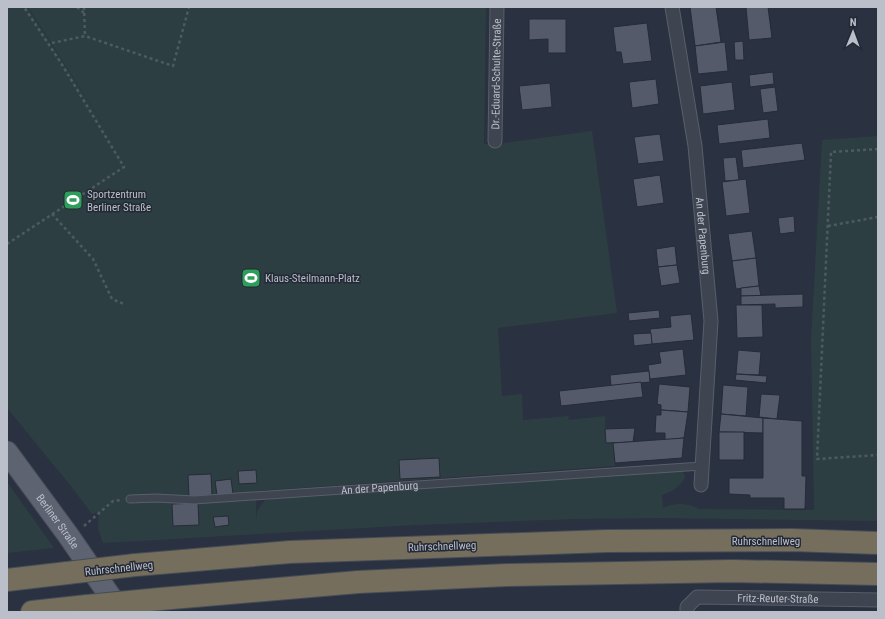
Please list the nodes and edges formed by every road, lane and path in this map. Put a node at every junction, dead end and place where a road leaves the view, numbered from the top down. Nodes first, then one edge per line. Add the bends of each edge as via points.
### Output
1 (24, 7) edge
2 (77, 7) edge
3 (84, 7) edge
4 (189, 7) edge
5 (497, 7) edge
6 (672, 7) edge
7 (84, 13) junction
8 (85, 36) junction
9 (52, 43) dead end
10 (495, 141) dead end
11 (878, 149) edge
12 (52, 214) junction
13 (878, 217) edge
14 (828, 226) junction
15 (7, 244) edge
16 (124, 304) dead end
17 (7, 452) edge
18 (878, 455) edge
19 (702, 466) junction
20 (701, 485) dead end
21 (130, 499) joint
22 (68, 535) junction
23 (878, 543) edge
24 (878, 574) edge
25 (7, 580) edge
26 (878, 600) edge
27 (32, 612) edge
28 (121, 612) edge
29 (687, 612) edge

1 - 12 path via 124,167
2 - 7 path
3 - 7 path
4 - 8 path via 173,66
5 - 10 street, Dr.-Eduard-Schulte-Straße
6 - 19 street, An der Papenburg via 696,146 712,321
7 - 8 path
8 - 9 path
11 - 14 path via 831,152
12 - 15 path
12 - 16 path via 93,259 112,299
13 - 14 path
14 - 18 path via 817,459
17 - 22 main road, Berliner Straße
19 - 20 street, An der Papenburg
19 - 21 lane, An der Papenburg via 194,500
21 - 22 path via 113,501 87,525
22 - 28 main road, Berliner Straße
23 - 25 highway, Ruhrschnellweg, bridge via 792,540 599,541 290,552 136,565
24 - 27 highway, bridge via 732,571 507,575 358,582
26 - 29 street, Fritz-Reuter-Straße via 697,597 687,607

